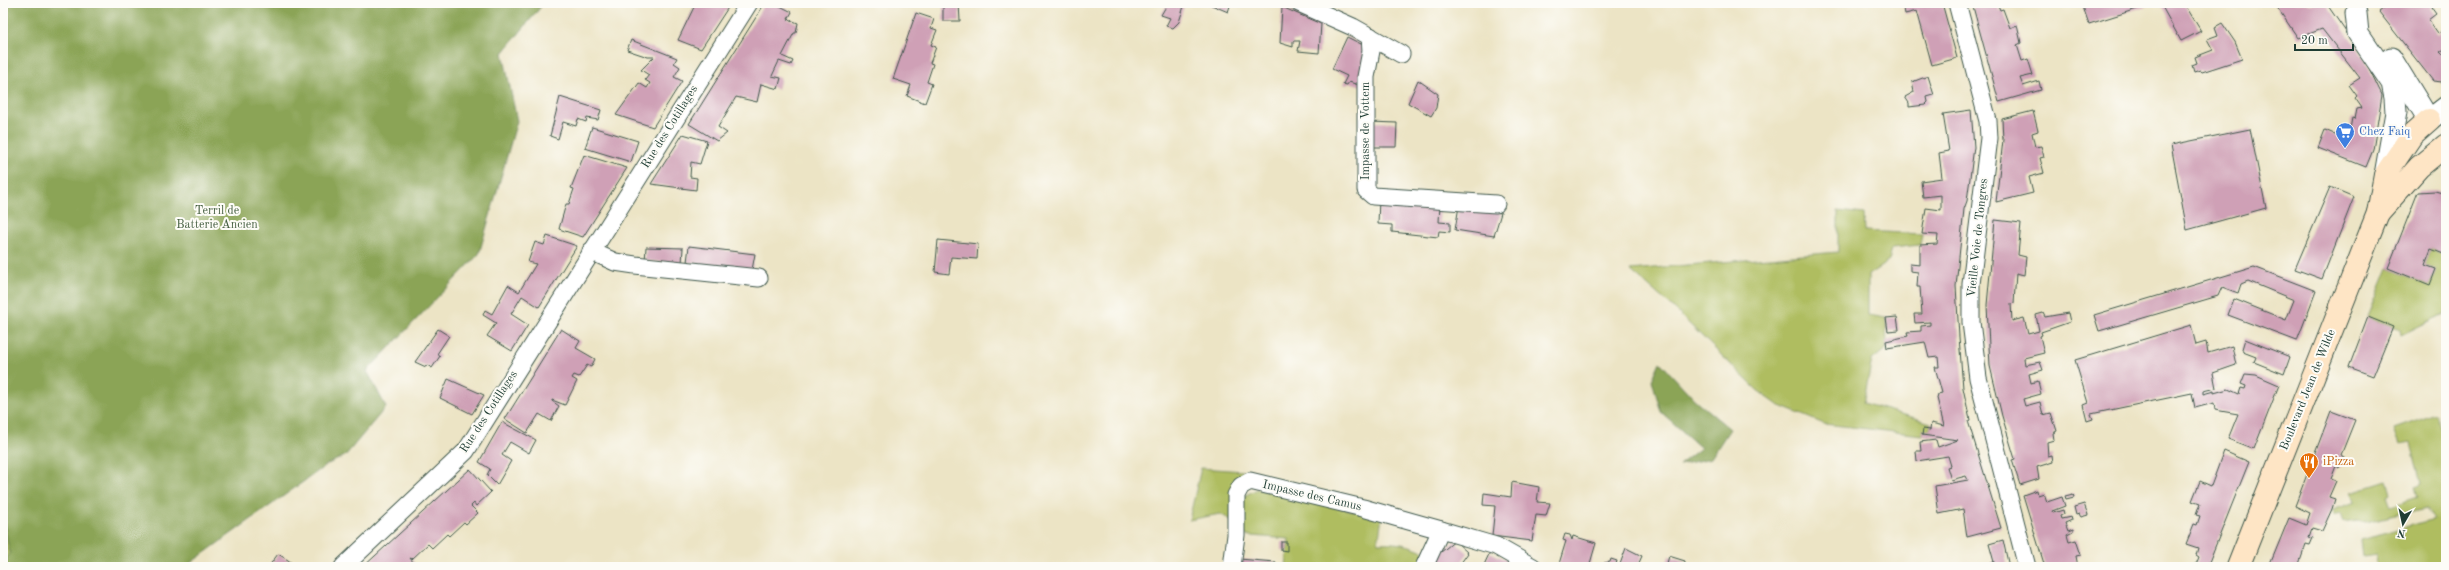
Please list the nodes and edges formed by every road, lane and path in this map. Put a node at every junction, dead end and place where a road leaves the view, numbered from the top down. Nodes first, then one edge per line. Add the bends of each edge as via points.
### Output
1 (749, 3) edge
2 (1299, 3) edge
3 (1957, 3) edge
4 (2353, 8) edge
5 (1370, 36) junction
6 (1401, 54) dead end
7 (2440, 118) edge
8 (2444, 151) edge
9 (2385, 175) junction
10 (1496, 204) dead end
11 (2378, 213) junction
12 (591, 252) junction
13 (759, 278) dead end
14 (1441, 530) junction
15 (342, 567) edge
16 (1232, 567) edge
17 (1424, 567) edge
18 (1533, 567) edge
19 (2027, 567) edge
20 (2238, 567) edge

1 - 12 street, Rue des Cotillages
2 - 5 street
3 - 19 street, Vieille Voie de Tongres via 1988,121 1989,138 1971,284 1971,322 1978,378
4 - 7 street
4 - 9 street via 2358,33 2392,83 2396,98
5 - 6 street
5 - 10 street, Impasse de Vottem via 1371,52 1366,77 1366,190 1373,196
7 - 8 main road
7 - 9 main road, Boulevard Jean de Wilde via 2412,135
8 - 11 main road, Boulevard Jean de Wilde via 2419,167
9 - 11 main road, Boulevard Jean de Wilde
11 - 20 main road, Boulevard Jean de Wilde
12 - 13 street via 615,262
12 - 15 street, Rue des Cotillages via 466,451
14 - 16 street, Impasse des Camus via 1250,481 1241,486 1236,495 1236,534
14 - 17 street
14 - 18 street, Impasse des Camus via 1496,546

